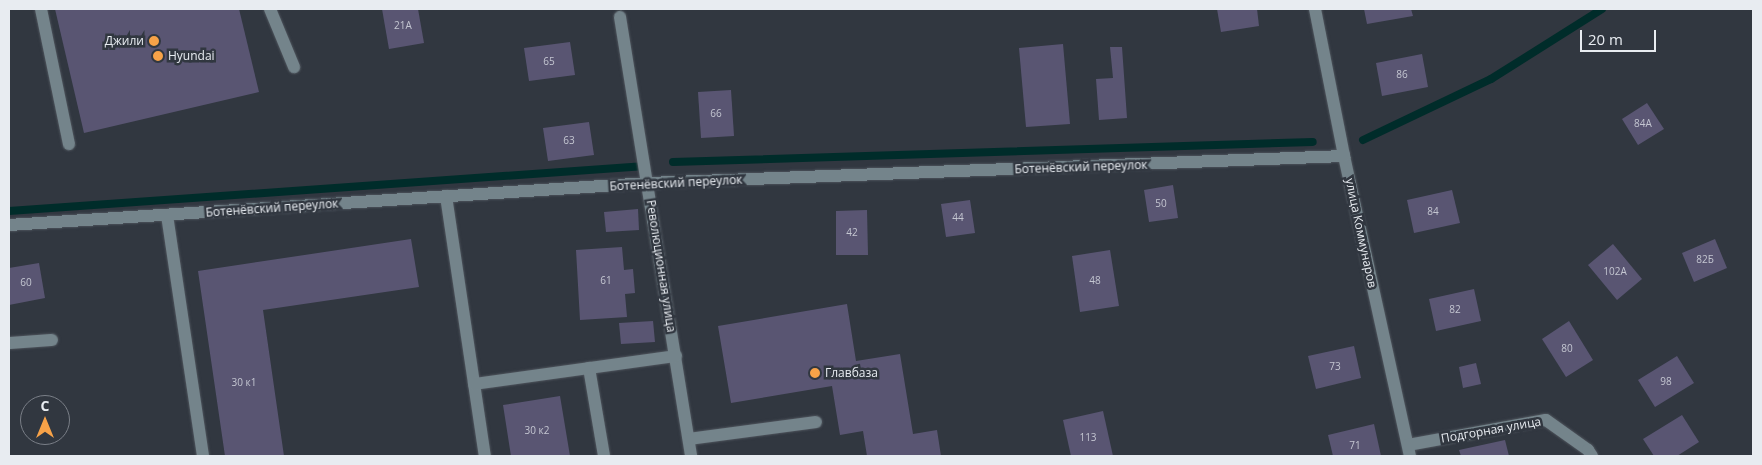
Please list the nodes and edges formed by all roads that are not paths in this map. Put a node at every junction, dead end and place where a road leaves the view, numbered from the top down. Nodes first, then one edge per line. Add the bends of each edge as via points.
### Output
1 (41, 9) edge
2 (270, 9) edge
3 (1315, 9) edge
4 (620, 17) dead end
5 (294, 68) dead end
6 (69, 144) dead end
7 (1344, 156) junction
8 (648, 183) junction
9 (446, 196) junction
10 (167, 215) junction
11 (9, 225) edge
12 (52, 340) dead end
13 (9, 343) edge
14 (676, 356) junction
15 (589, 368) junction
16 (474, 384) junction
17 (816, 422) dead end
18 (689, 440) junction
19 (1409, 450) edge
20 (203, 456) edge
21 (485, 456) edge
22 (604, 456) edge
23 (691, 456) edge
24 (1592, 456) edge

1 - 6 street
2 - 5 street
3 - 7 street, улица Коммунаров
4 - 8 street, Революционная улица
7 - 8 street, Ботенёвский переулок
7 - 19 street, улица Коммунаров
8 - 9 street, Ботенёвский переулок
8 - 14 street, Революционная улица
9 - 10 street, Ботенёвский переулок
9 - 16 street
10 - 11 street, Ботенёвский переулок
10 - 20 street
12 - 13 street
14 - 15 street
14 - 18 street, Революционная улица
15 - 16 street
15 - 22 street
16 - 21 street
17 - 18 street
18 - 23 street, Революционная улица
19 - 24 street, Подгорная улица via 1546,420

